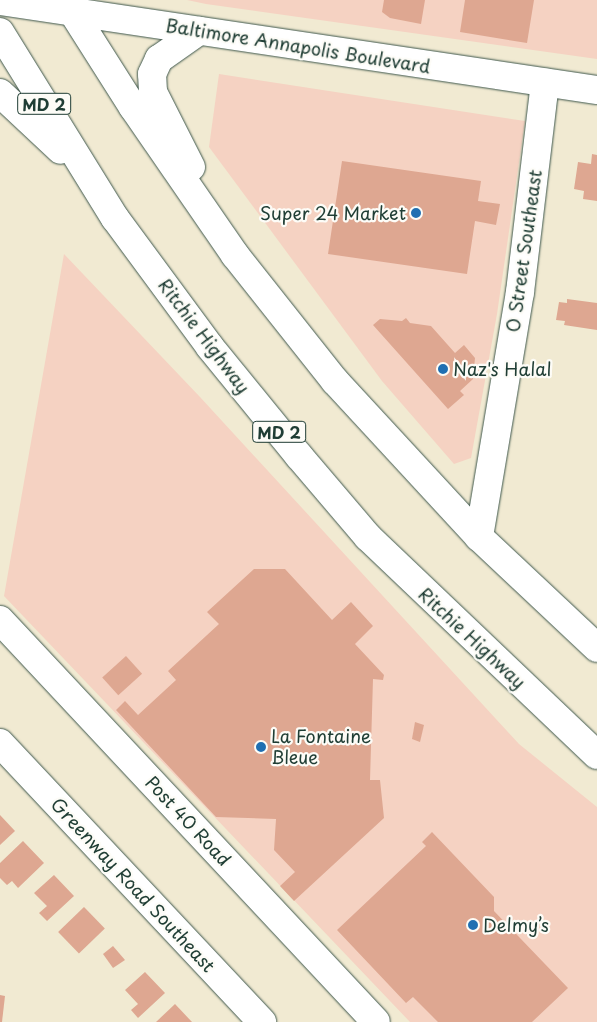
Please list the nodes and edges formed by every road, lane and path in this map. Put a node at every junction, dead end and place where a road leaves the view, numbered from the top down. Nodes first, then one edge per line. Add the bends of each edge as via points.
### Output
1 (0, 1) edge
2 (69, 6) edge
3 (199, 30) junction
4 (0, 32) edge
5 (545, 82) junction
6 (597, 90) edge
7 (0, 94) edge
8 (88, 176) junction
9 (235, 255) junction
10 (479, 537) junction
11 (0, 620) edge
12 (597, 648) edge
13 (2, 745) edge
14 (597, 756) edge
15 (262, 1022) edge
16 (376, 1022) edge

1 - 2 main road, Baltimore Annapolis Boulevard
2 - 3 main road, Baltimore Annapolis Boulevard
2 - 9 main road via 133,107
3 - 5 main road, Baltimore Annapolis Boulevard
3 - 9 main road via 159,59 152,74 153,92
4 - 8 main road, Ritchie Highway / MD 2
5 - 6 main road, Baltimore Annapolis Boulevard
5 - 10 main road, O Street Southeast via 520,292
7 - 8 main road
8 - 14 main road, Ritchie Highway / MD 2 via 210,347 368,537
9 - 10 main road via 348,396
10 - 12 main road
11 - 16 main road, Post 40 Road
13 - 15 main road, Greenway Road Southeast

